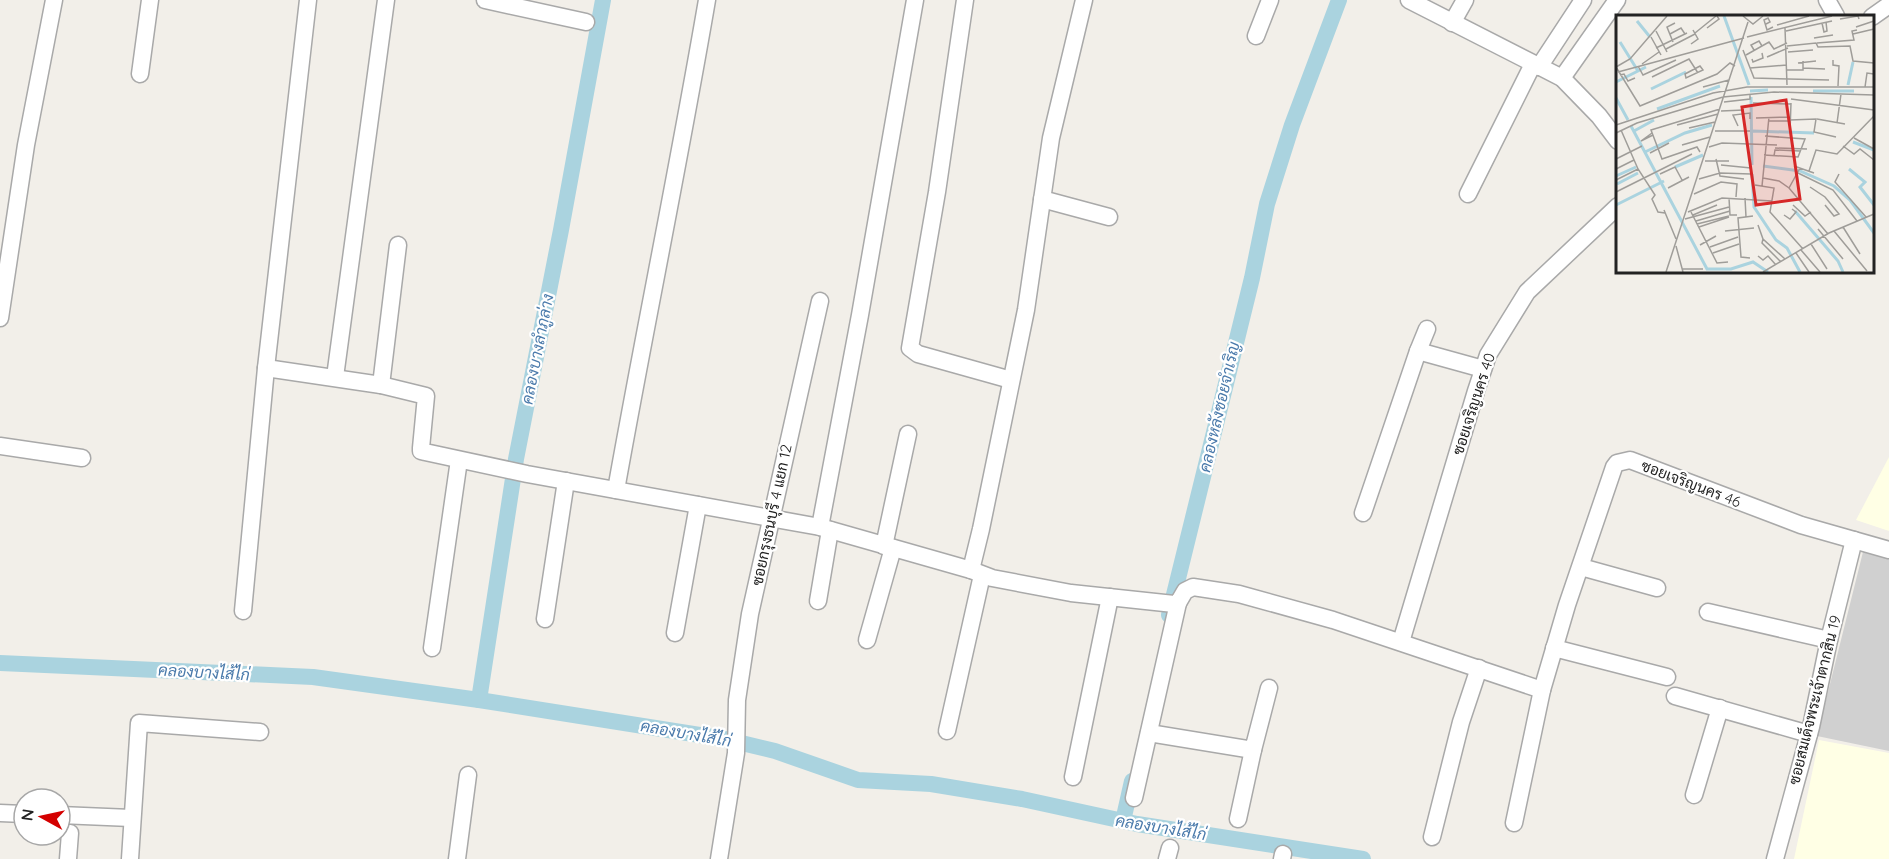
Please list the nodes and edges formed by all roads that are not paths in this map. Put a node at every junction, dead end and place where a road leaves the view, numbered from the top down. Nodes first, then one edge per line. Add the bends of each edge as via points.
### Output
1 (54, 0) edge
2 (150, 0) edge
3 (308, 0) edge
4 (386, 0) edge
5 (485, 0) edge
6 (707, 0) edge
7 (915, 0) edge
8 (965, 0) edge
9 (1084, 0) edge
10 (1270, 0) edge
11 (1409, 0) edge
12 (1465, 0) edge
13 (1584, 0) edge
14 (1617, 0) edge
15 (1827, 0) edge
16 (1889, 5) edge
17 (1835, 15) edge
18 (1874, 15) edge
19 (586, 22) dead end
20 (1452, 23) junction
21 (1256, 36) dead end
22 (1536, 65) junction
23 (140, 74) dead end
24 (1562, 78) junction
25 (1616, 140) edge
26 (1468, 194) dead end
27 (1042, 199) junction
28 (1616, 208) edge
29 (1109, 217) dead end
30 (398, 245) dead end
31 (820, 301) dead end
32 (0, 318) edge
33 (1427, 329) dead end
34 (1418, 351) junction
35 (266, 368) junction
36 (1482, 369) junction
37 (335, 377) junction
38 (1011, 380) junction
39 (381, 385) junction
40 (908, 434) dead end
41 (0, 446) edge
42 (82, 458) dead end
43 (459, 460) junction
44 (567, 481) junction
45 (616, 490) junction
46 (698, 505) junction
47 (1363, 513) dead end
48 (771, 519) junction
49 (825, 529) junction
50 (1854, 540) junction
51 (888, 547) junction
52 (1889, 550) edge
53 (1581, 567) junction
54 (976, 572) junction
55 (1657, 588) dead end
56 (1110, 597) junction
57 (818, 601) dead end
58 (1170, 603) junction
59 (243, 611) dead end
60 (1708, 612) dead end
61 (544, 620) dead end
62 (675, 633) dead end
63 (867, 640) dead end
64 (1829, 640) junction
65 (1401, 642) junction
66 (432, 648) dead end
67 (1554, 648) junction
68 (1479, 668) junction
69 (1667, 676) dead end
70 (1269, 688) dead end
71 (1542, 690) junction
72 (1675, 696) dead end
73 (1720, 708) junction
74 (947, 731) dead end
75 (260, 732) dead end
76 (1149, 732) junction
77 (1809, 734) junction
78 (1253, 750) junction
79 (468, 775) dead end
80 (1073, 777) dead end
81 (1694, 795) dead end
82 (1134, 798) dead end
83 (72, 816) edge
84 (131, 818) junction
85 (1238, 819) dead end
86 (1514, 823) dead end
87 (1432, 837) dead end
88 (130, 859) edge
89 (457, 859) edge
90 (719, 859) edge
91 (1774, 859) edge

1 - 32 street via 26,145
2 - 23 street
3 - 35 street
4 - 37 street
5 - 19 street
6 - 45 street
7 - 49 street
8 - 38 street via 910,348 918,354
9 - 27 street via 1051,138
10 - 21 street
11 - 20 street
12 - 20 street
13 - 22 street
14 - 24 street
15 - 17 street
16 - 18 street
20 - 22 street
22 - 24 street
22 - 26 street
24 - 25 street
27 - 29 street
27 - 38 street
28 - 36 street, ซอยเจริญนคร 40 via 1527,292
30 - 39 street
31 - 48 street, ซอยกรุงธนบุรี 4 แยก 12
33 - 34 street
34 - 36 street
34 - 47 street
35 - 37 street
35 - 59 street
36 - 65 street, ซอยเจริญนคร 40
37 - 39 street
38 - 54 street
39 - 43 street via 426,396 420,448
40 - 51 street
41 - 42 street
43 - 44 street
43 - 66 street
44 - 45 street
44 - 61 street
45 - 46 street
46 - 48 street
46 - 62 street
48 - 49 street
48 - 90 street, ซอยกรุงธนบุรี 4 แยก 12 via 750,614 737,700 736,753
49 - 51 street
49 - 57 street
50 - 52 street, ซอยเจริญนคร 46
50 - 53 street, ซอยเจริญนคร 46 via 1800,525 1625,460 1614,467
50 - 64 street, ซอยสมเด็จพระเจ้าตากสิน 19
51 - 54 street
51 - 63 street
53 - 55 street
53 - 67 street, ซอยเจริญนคร 46
54 - 56 street via 992,579
54 - 74 street
56 - 58 street
56 - 80 street
58 - 65 street via 1193,587 1239,594
58 - 76 street
60 - 64 street
64 - 77 street, ซอยสมเด็จพระเจ้าตากสิน 19
65 - 68 street
67 - 69 street
67 - 71 street, ซอยเจริญนคร 46
68 - 71 street
68 - 87 street
70 - 78 street
71 - 86 street, ซอยเจริญนคร 46
72 - 73 street
73 - 77 street
73 - 81 street
75 - 84 street via 139,723
76 - 78 street
76 - 82 street
77 - 91 street, ซอยสมเด็จพระเจ้าตากสิน 19
78 - 85 street
79 - 89 street
83 - 84 street
84 - 88 street

